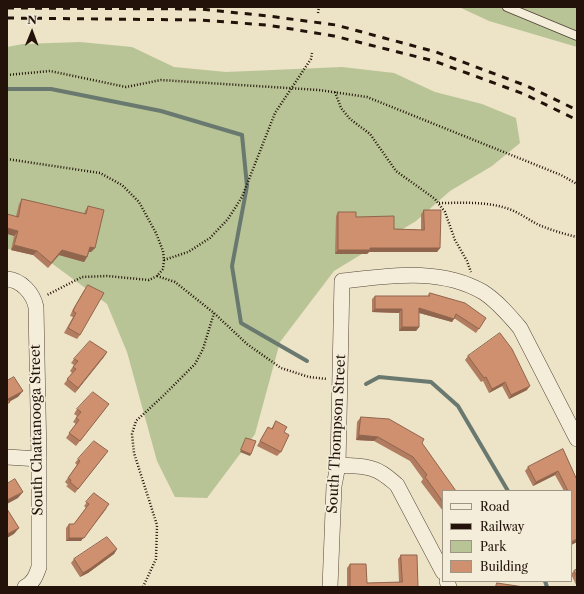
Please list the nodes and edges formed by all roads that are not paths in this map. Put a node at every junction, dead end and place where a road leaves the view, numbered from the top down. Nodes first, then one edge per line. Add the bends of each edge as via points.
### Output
1 (507, 7) edge
2 (577, 36) edge
3 (9, 279) edge
4 (573, 419) edge
5 (577, 439) edge
6 (7, 457) edge
7 (39, 459) junction
8 (338, 465) junction
9 (442, 570) edge
10 (25, 587) edge
11 (330, 587) edge

1 - 2 lane
3 - 7 street, South Chattanooga Street via 22,284 35,301
4 - 5 street
4 - 8 street, South Thompson Street via 520,328 507,312 483,293 439,276 395,276 342,281
6 - 7 street
7 - 10 street, South Chattanooga Street via 39,567 36,577
8 - 9 street via 373,469 398,485
8 - 11 street, South Thompson Street via 334,486

